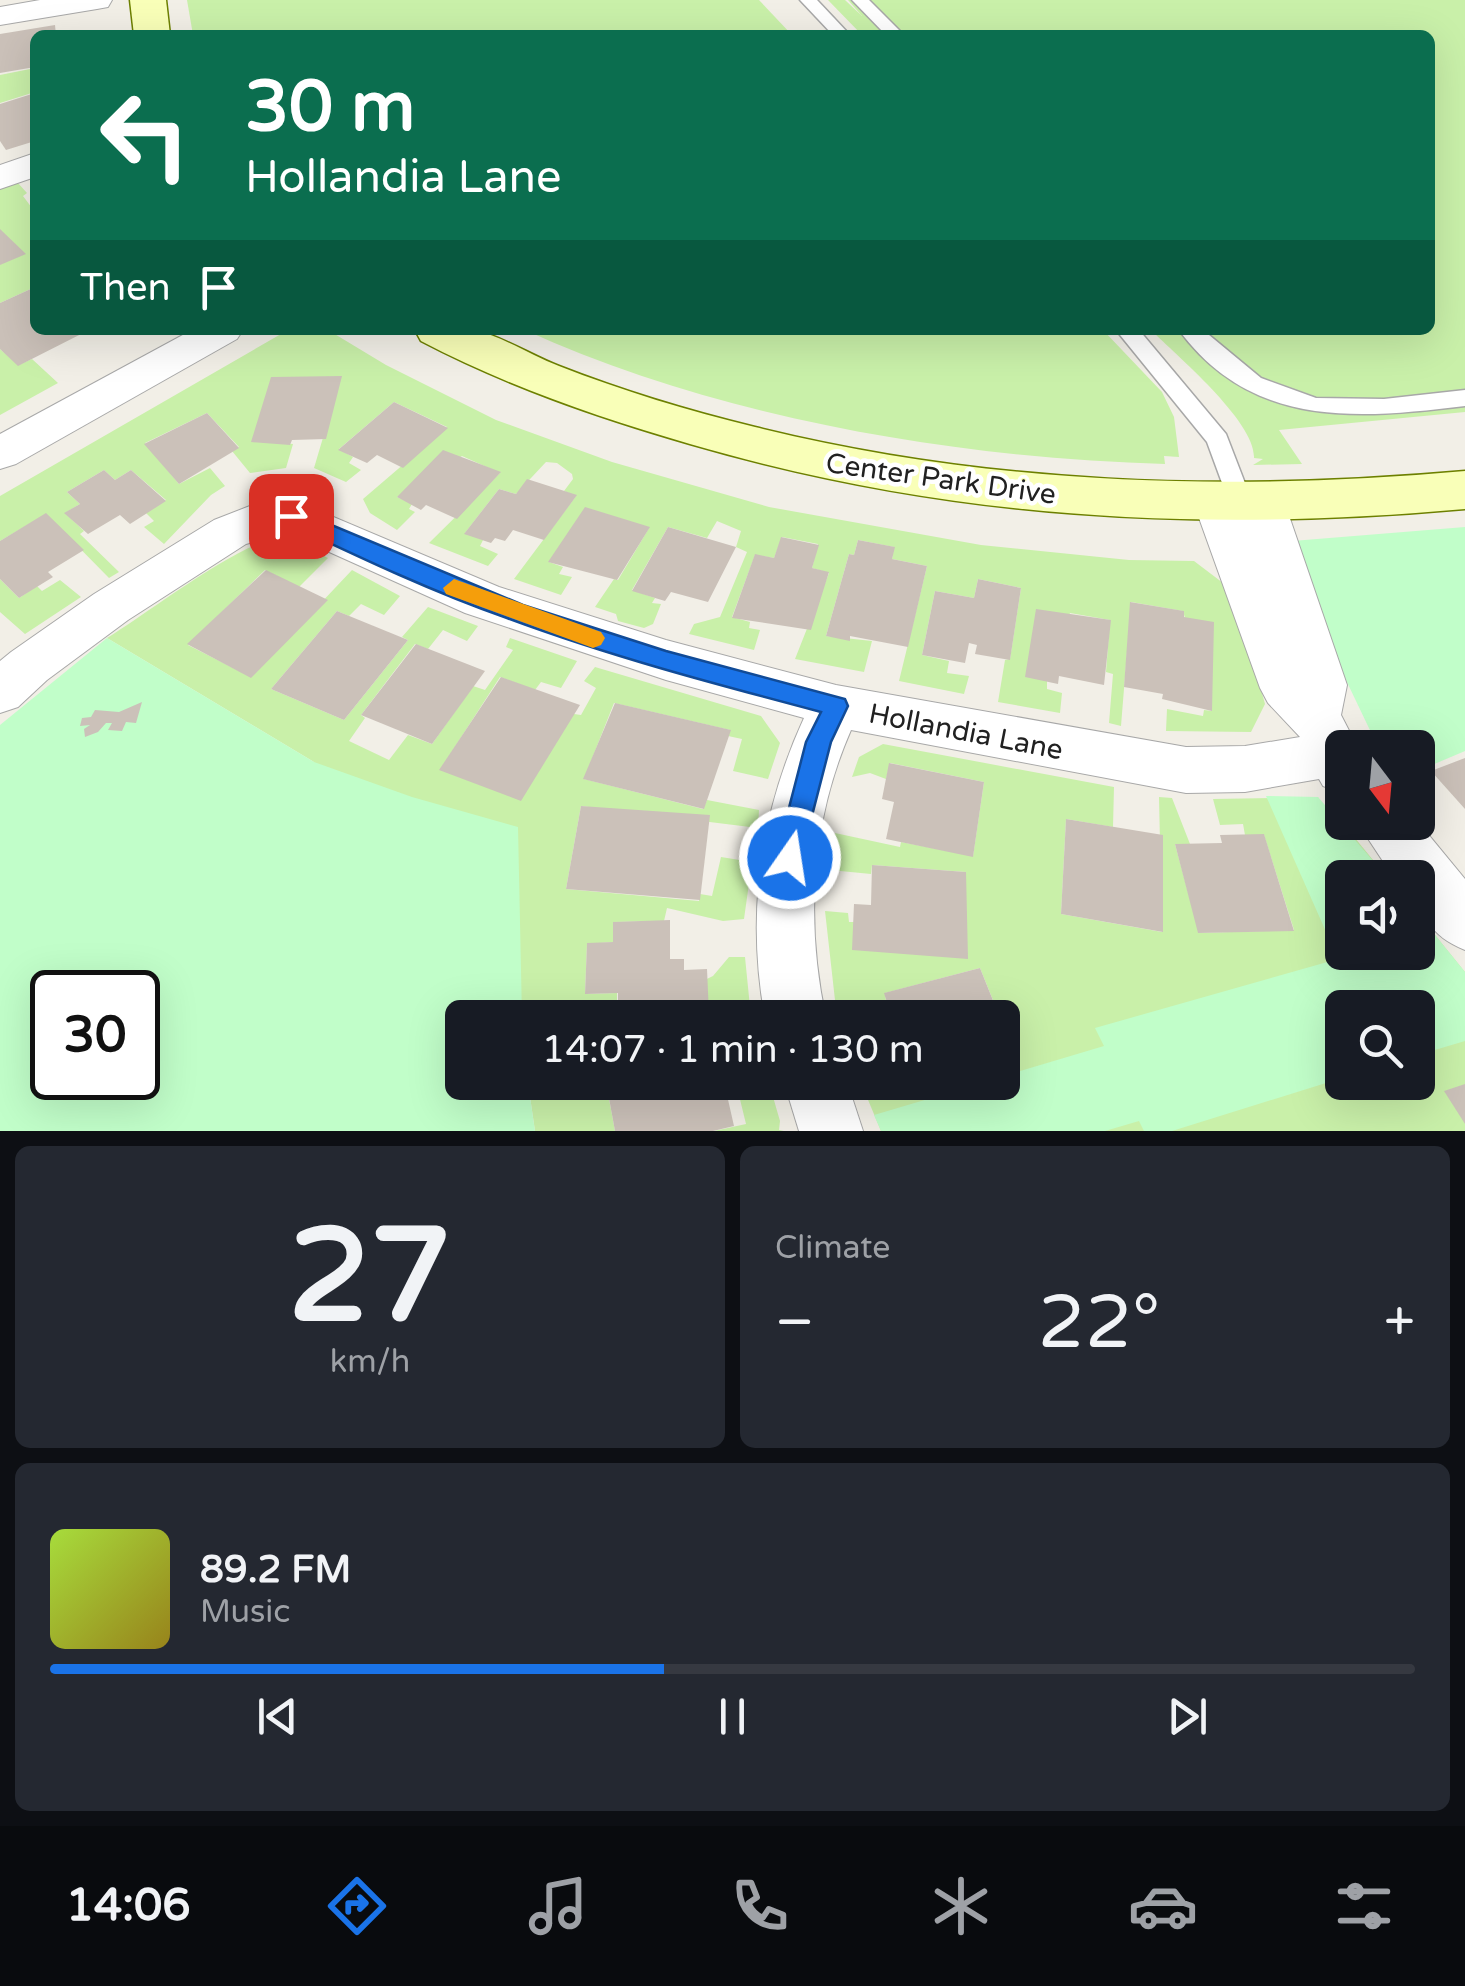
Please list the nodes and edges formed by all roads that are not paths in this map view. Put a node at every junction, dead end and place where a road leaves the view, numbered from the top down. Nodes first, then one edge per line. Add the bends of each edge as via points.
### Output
1 (97, 0) edge
2 (148, 0) edge
3 (808, 0) edge
4 (860, 0) edge
5 (20, 9) edge
6 (151, 30) edge
7 (837, 30) edge
8 (891, 30) edge
9 (30, 166) edge
10 (0, 178) edge
11 (214, 335) edge
12 (449, 335) edge
13 (1131, 335) edge
14 (1194, 335) edge
15 (1465, 398) edge
16 (0, 453) edge
17 (1465, 490) edge
18 (1240, 504) junction
19 (0, 692) edge
20 (836, 706) junction
21 (1325, 739) edge
22 (1325, 747) edge
23 (1398, 840) edge
24 (1465, 923) edge
25 (792, 1000) edge
26 (821, 1100) edge
27 (831, 1131) edge

1 - 5 street
2 - 6 street
3 - 7 lane
4 - 8 lane
9 - 10 street
11 - 16 street
12 - 18 street, Center Park Drive via 558,384 782,452 1031,494
13 - 18 lane via 1218,440
14 - 15 lane via 1252,386 1279,397 1362,409
17 - 18 street, Center Park Drive
18 - 21 street via 1286,688
19 - 20 street, Hollandia Lane via 110,608 230,532 291,516 482,600
20 - 22 street, Hollandia Lane via 1186,770 1245,769
20 - 25 street via 818,742 788,871 786,971
23 - 24 street
26 - 27 street

